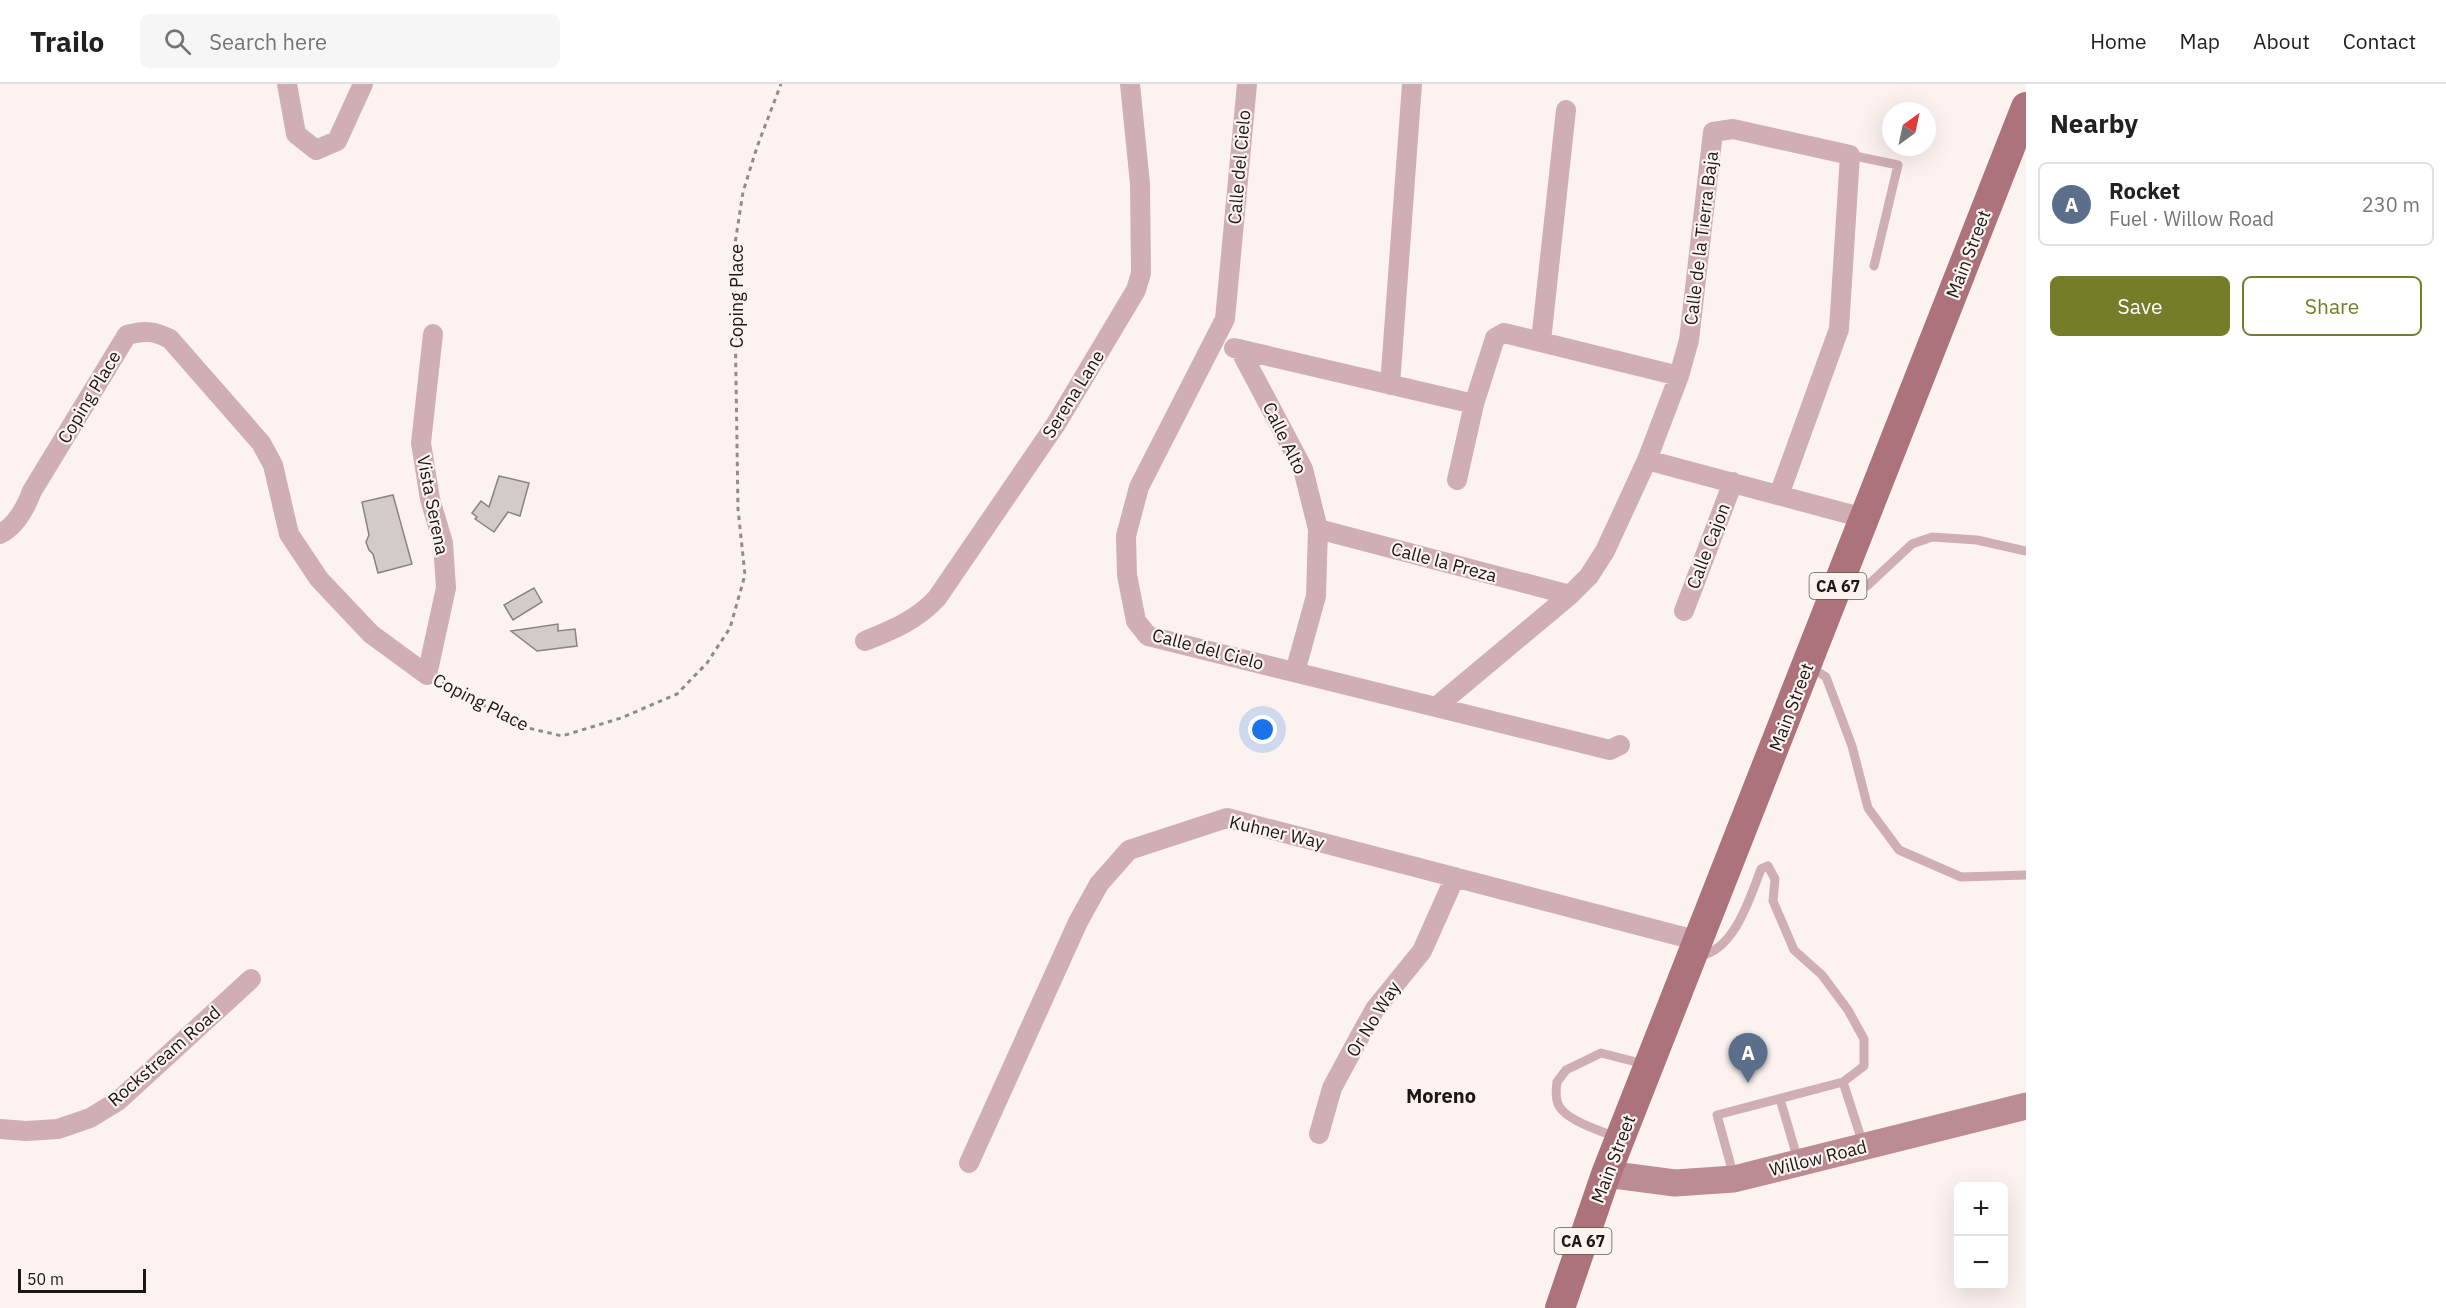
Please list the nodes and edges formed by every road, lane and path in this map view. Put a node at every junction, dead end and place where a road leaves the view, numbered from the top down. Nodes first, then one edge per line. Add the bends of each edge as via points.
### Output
1 (287, 84) edge
2 (363, 84) edge
3 (781, 84) edge
4 (1130, 84) edge
5 (1247, 84) edge
6 (1412, 84) edge
7 (2026, 107) edge
8 (1566, 110) dead end
9 (1850, 156) junction
10 (1874, 266) dead end
11 (433, 334) dead end
12 (1541, 341) junction
13 (1214, 343) junction
14 (1240, 350) junction
15 (1679, 376) junction
16 (1390, 385) junction
17 (1473, 404) junction
18 (1647, 460) junction
19 (1457, 480) dead end
20 (1733, 482) junction
21 (1779, 495) junction
22 (1864, 518) junction
23 (1318, 529) junction
24 (0, 534) edge
25 (2026, 551) edge
26 (1836, 590) junction
27 (1570, 595) junction
28 (1684, 611) dead end
29 (865, 641) dead end
30 (1807, 664) junction
31 (1295, 672) junction
32 (427, 675) junction
33 (1436, 707) junction
34 (1620, 746) dead end
35 (2026, 875) edge
36 (1455, 877) junction
37 (1696, 949) junction
38 (251, 979) dead end
39 (1649, 1065) junction
40 (1843, 1082) junction
41 (1780, 1099) junction
42 (2026, 1106) edge
43 (0, 1129) edge
44 (1319, 1134) dead end
45 (1620, 1139) junction
46 (1863, 1147) junction
47 (969, 1163) dead end
48 (1799, 1163) junction
49 (1606, 1174) junction
50 (1734, 1179) junction
51 (1560, 1308) edge

1 - 2 street via 296,134 316,150 336,141
3 - 32 path, Coping Place via 742,192 734,250 738,508 745,575 730,628 707,663 677,694 621,718 562,736 524,727
4 - 29 street, Serena Lane via 1140,184 1141,273 1136,290 1056,424 937,598 903,626
5 - 13 street, Calle del Cielo via 1225,319
6 - 16 street
7 - 22 main road, Main Street / CA 67
8 - 12 street
9 - 10 lane via 1898,165
9 - 15 street, Calle de la Tierra Baja via 1733,129 1713,132 1689,340
9 - 21 street via 1839,329
11 - 32 street, Vista Serena via 421,443 430,499 443,543 446,588
12 - 15 street
12 - 17 street via 1504,333 1495,338
13 - 14 street
13 - 31 street, Calle del Cielo via 1138,487 1126,536 1127,575 1136,621 1148,636
14 - 16 street
14 - 23 street, Calle Alto via 1303,469
15 - 18 street, Calle de la Tierra Baja
16 - 17 street
17 - 19 street
18 - 20 street
18 - 27 street, Calle de la Tierra Baja via 1605,551 1589,576
20 - 21 street
20 - 28 street, Calle Cajon
21 - 22 street
22 - 26 main road, Main Street / CA 67
23 - 27 street, Calle la Preza
23 - 31 street, Calle Alto via 1316,596
24 - 32 street, Coping Place via 26,508 32,491 127,335 154,331 170,339 261,443 273,465 290,534 319,579 371,634
25 - 26 lane via 1977,540 1932,537 1912,544 1867,586
26 - 30 main road, Main Street / CA 67
27 - 33 street, Calle de la Tierra Baja
30 - 35 lane via 1826,677 1852,746 1868,808 1899,850 1961,877
30 - 37 main road, Main Street / CA 67
31 - 33 street, Calle del Cielo
33 - 34 street, Calle del Cielo via 1610,750
36 - 37 street, Kuhner Way
36 - 44 street, Or No Way via 1422,951 1375,1009 1332,1088
36 - 47 street, Kuhner Way via 1227,818 1129,850 1099,884 1078,922
37 - 39 main road, Main Street / CA 67
37 - 40 lane via 1708,955 1735,928 1761,869 1768,866 1775,879 1773,901 1794,950 1822,975 1864,1039 1864,1066
38 - 43 street, Rockstream Road via 118,1101 90,1118 58,1129
39 - 45 main road, Main Street / CA 67
39 - 45 lane via 1601,1053 1566,1070 1557,1082 1559,1105 1565,1112
40 - 41 lane
40 - 46 lane
41 - 48 lane
41 - 50 lane via 1717,1115
42 - 46 main road, Willow Road
45 - 49 main road, Main Street / CA 67
46 - 48 main road, Willow Road
48 - 50 main road, Willow Road
49 - 50 main road, Willow Road via 1675,1183
49 - 51 main road, Main Street / CA 67

